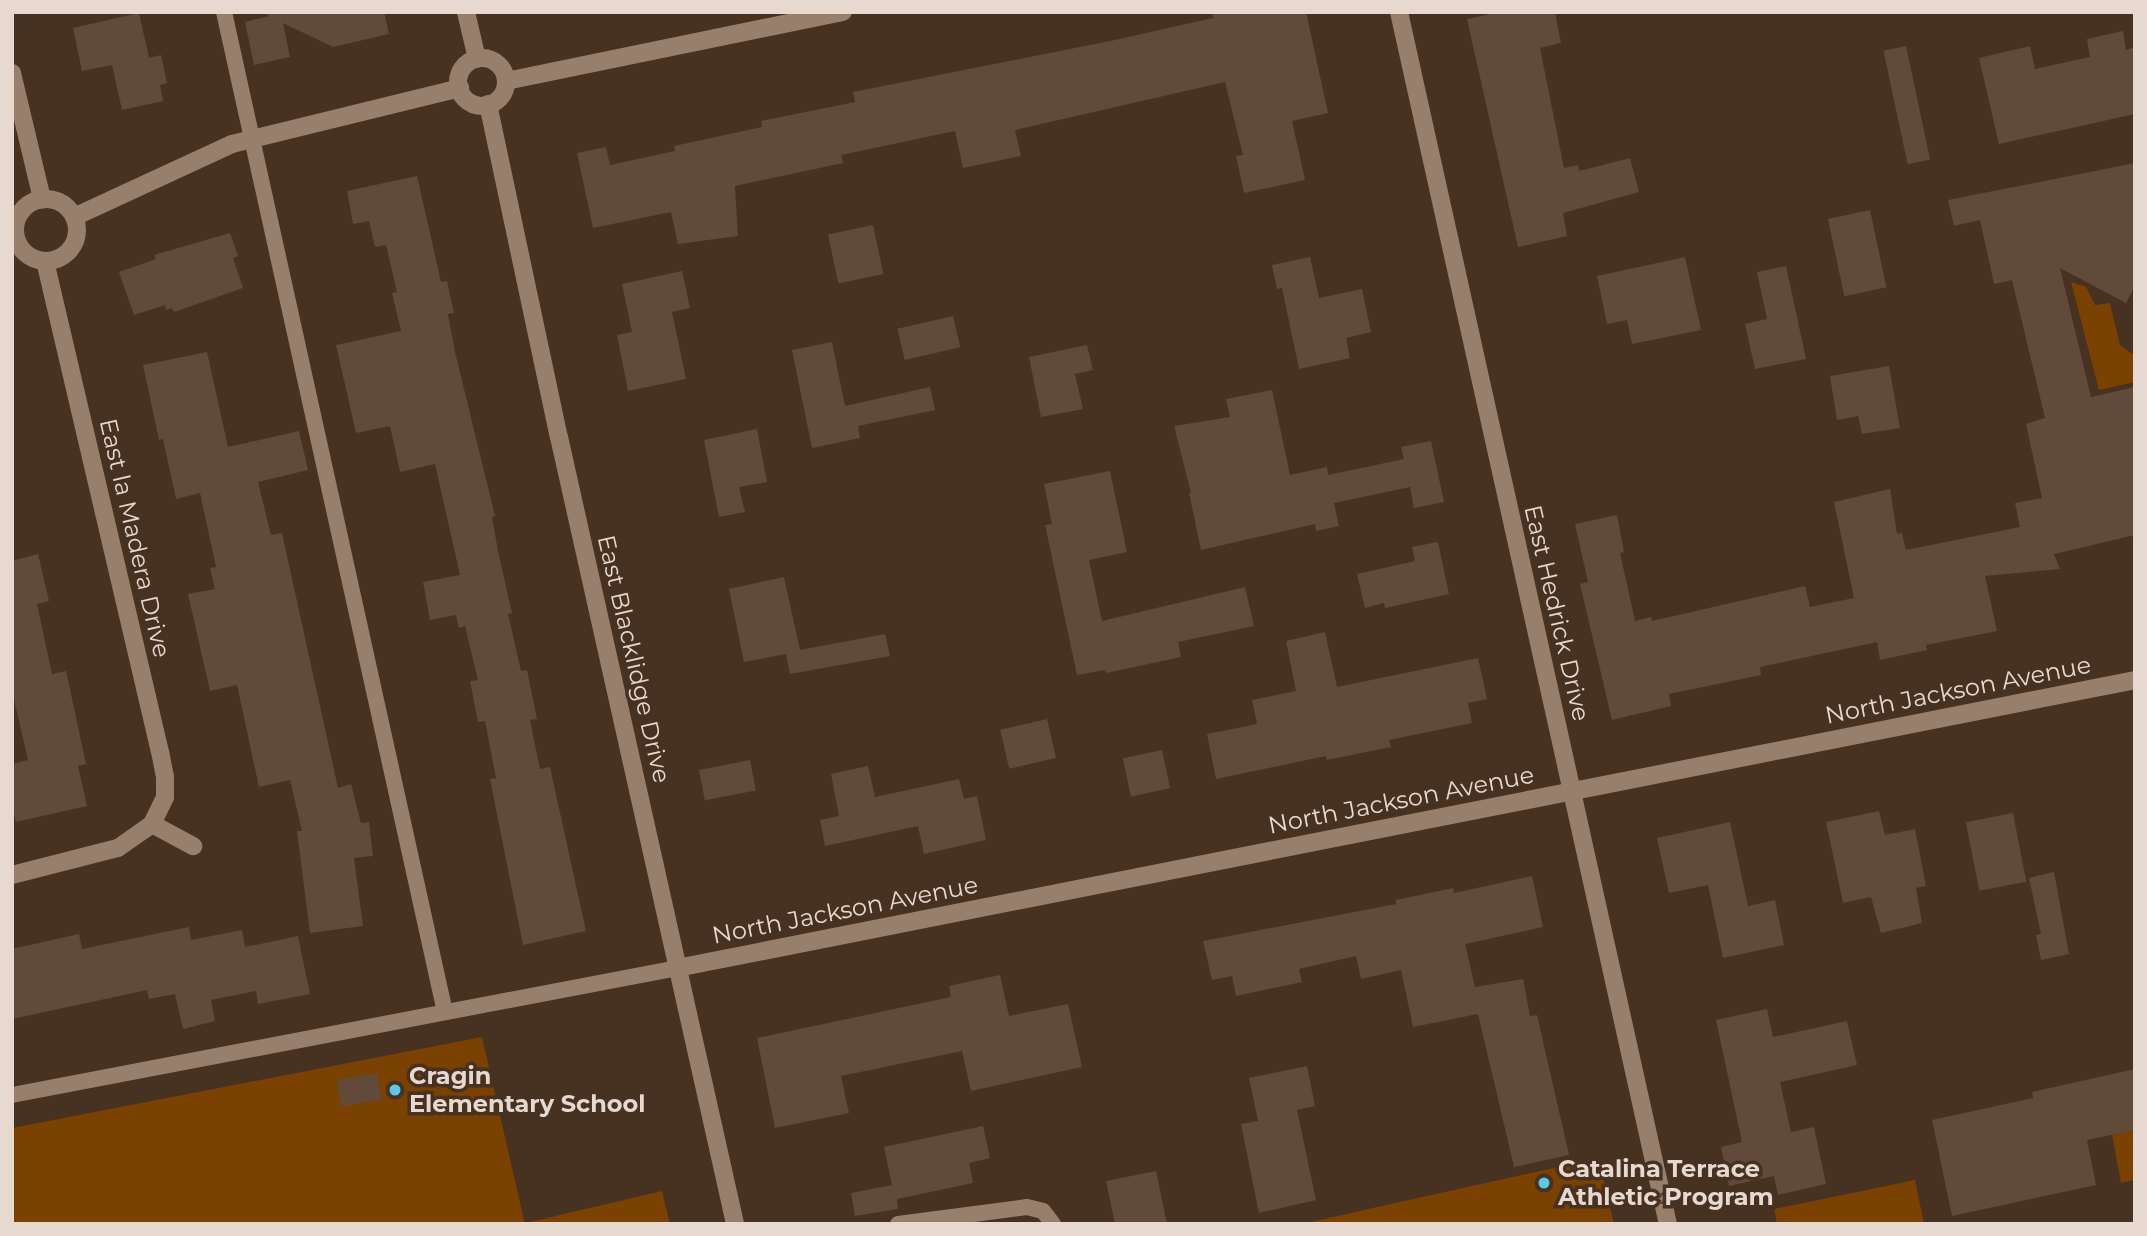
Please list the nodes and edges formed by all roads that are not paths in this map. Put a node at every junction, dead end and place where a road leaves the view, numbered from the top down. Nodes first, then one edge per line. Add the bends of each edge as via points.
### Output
1 (224, 12) edge
2 (466, 12) edge
3 (843, 12) edge
4 (1399, 12) edge
5 (477, 59) junction
6 (12, 73) edge
7 (506, 80) junction
8 (460, 88) junction
9 (488, 104) junction
10 (252, 139) junction
11 (42, 199) junction
12 (74, 217) junction
13 (17, 253) edge
14 (45, 261) junction
15 (2135, 680) edge
16 (1572, 792) junction
17 (152, 824) junction
18 (193, 846) dead end
19 (12, 875) edge
20 (677, 968) junction
21 (445, 1012) junction
22 (12, 1095) edge
23 (956, 1220) edge
24 (735, 1224) edge
25 (898, 1224) edge
26 (1053, 1224) edge
27 (1668, 1224) edge

1 - 10 lane
2 - 5 street
3 - 7 street
4 - 16 street, East Hedrick Drive
5 - 7 street via 491,59
5 - 8 street via 462,69
6 - 11 street
7 - 9 street via 503,93
8 - 9 street via 470,102
8 - 10 street
9 - 20 street, East Blacklidge Drive
10 - 12 street
10 - 21 lane
11 - 12 street via 64,204
11 - 13 street via 28,204 17,218
12 - 14 street via 77,232 69,251
13 - 14 street
14 - 17 street, East la Madera Drive via 165,777 164,797
15 - 16 street, North Jackson Avenue
16 - 20 street, North Jackson Avenue
16 - 27 street, East Hedrick Drive
17 - 18 street
17 - 19 street via 118,848
20 - 21 lane
20 - 24 street, East Blacklidge Drive
21 - 22 lane
23 - 25 lane
23 - 26 lane via 1027,1207 1043,1211

